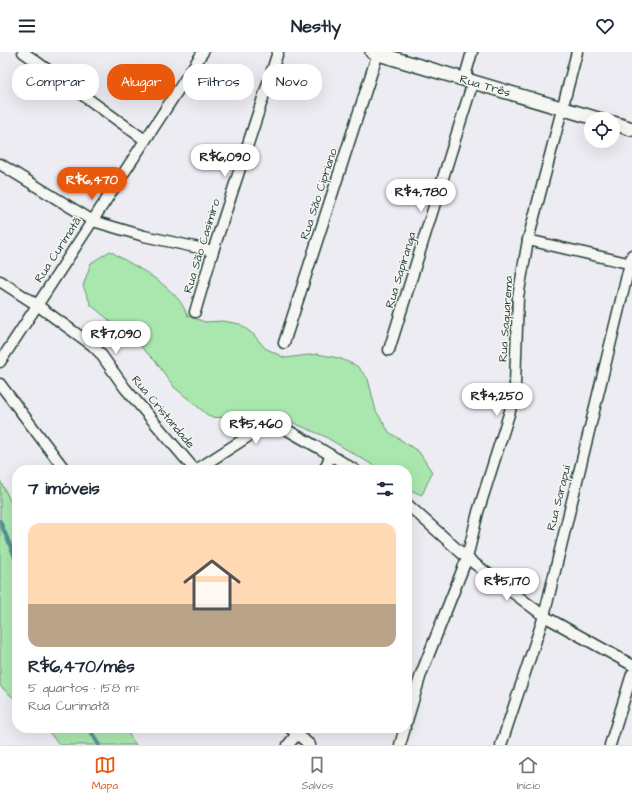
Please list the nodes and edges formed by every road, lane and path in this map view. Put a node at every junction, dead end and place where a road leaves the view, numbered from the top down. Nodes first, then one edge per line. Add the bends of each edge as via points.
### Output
1 (22, 52) edge
2 (203, 52) edge
3 (278, 52) edge
4 (472, 52) edge
5 (577, 52) edge
6 (375, 53) edge
7 (468, 81) junction
8 (561, 108) junction
9 (584, 115) edge
10 (620, 125) edge
11 (632, 129) edge
12 (145, 140) junction
13 (0, 164) edge
14 (92, 220) junction
15 (528, 240) junction
16 (213, 251) junction
17 (631, 260) edge
18 (0, 281) edge
19 (38, 305) junction
20 (195, 312) dead end
21 (284, 343) dead end
22 (389, 350) dead end
23 (0, 362) edge
24 (0, 384) edge
25 (331, 455) junction
26 (61, 465) edge
27 (191, 465) edge
28 (203, 465) edge
29 (326, 465) edge
30 (347, 465) edge
31 (412, 508) edge
32 (467, 558) junction
33 (544, 616) junction
34 (632, 665) edge
35 (632, 674) edge
36 (412, 705) edge
37 (295, 733) edge
38 (300, 733) edge
39 (404, 733) edge
40 (288, 745) edge
41 (310, 745) edge
42 (400, 745) edge
43 (501, 745) edge
44 (610, 745) edge

1 - 12 street
2 - 12 street, Rua Curimatã
3 - 16 street, Rua São Casimiro
4 - 7 street, Rua Sapiranga
5 - 8 street, Rua Saquarema
6 - 7 street, Rua Três
6 - 21 street, Rua São Cipriano
7 - 8 street, Rua Três
7 - 22 street, Rua Sapiranga
8 - 9 street, Rua Três
8 - 15 street, Rua Saquarema
10 - 11 street
12 - 14 street, Rua Curimatã
13 - 14 street
14 - 16 street via 144,236
14 - 19 street, Rua Curimatã
15 - 17 street
15 - 32 street, Rua Saquarema via 518,297 515,386
16 - 20 street, Rua São Casimiro
17 - 33 street, Rua Sarapuí
18 - 19 street, Rua Cristandade
19 - 23 street, Rua Curimatã
19 - 27 street, Rua Cristandade via 100,353 125,388
24 - 26 street
25 - 28 street via 282,427 266,425
25 - 29 street
25 - 30 street
31 - 32 street
32 - 33 street
32 - 36 street, Rua Saquarema
33 - 34 street
33 - 43 street, Rua Sarapuí
35 - 44 street
37 - 40 street
38 - 41 street
39 - 42 street

